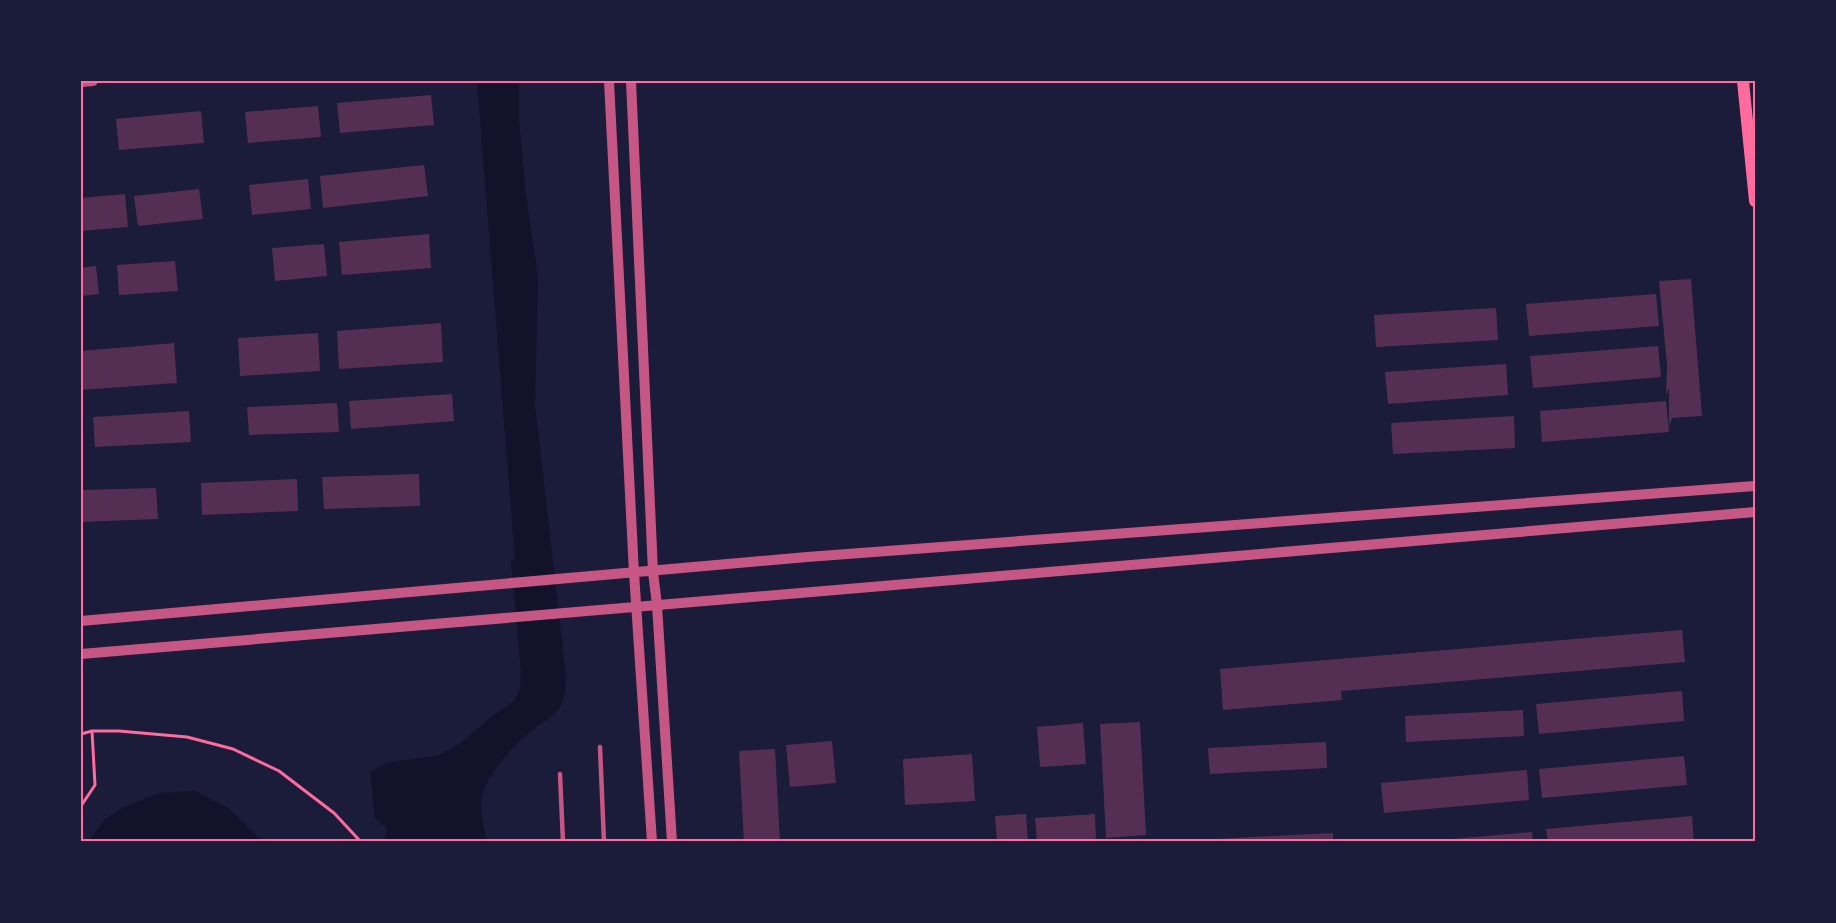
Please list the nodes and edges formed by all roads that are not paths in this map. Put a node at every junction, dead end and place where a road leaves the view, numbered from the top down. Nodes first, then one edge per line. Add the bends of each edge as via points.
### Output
1 (93, 81) edge
2 (609, 81) edge
3 (631, 81) edge
4 (1743, 81) edge
5 (81, 82) edge
6 (1755, 201) edge
7 (1755, 486) edge
8 (1755, 512) edge
9 (653, 572) junction
10 (634, 573) junction
11 (657, 605) junction
12 (637, 607) junction
13 (81, 621) edge
14 (81, 654) edge
15 (600, 747) dead end
16 (560, 774) dead end
17 (563, 842) edge
18 (604, 842) edge
19 (652, 842) edge
20 (672, 842) edge

1 - 5 street
2 - 10 street
3 - 9 street
4 - 6 main road
7 - 9 street
8 - 11 street
9 - 10 street
9 - 11 street
10 - 12 street
10 - 13 street
11 - 12 street
11 - 20 street
12 - 14 street
12 - 19 street
15 - 18 lane
16 - 17 lane

